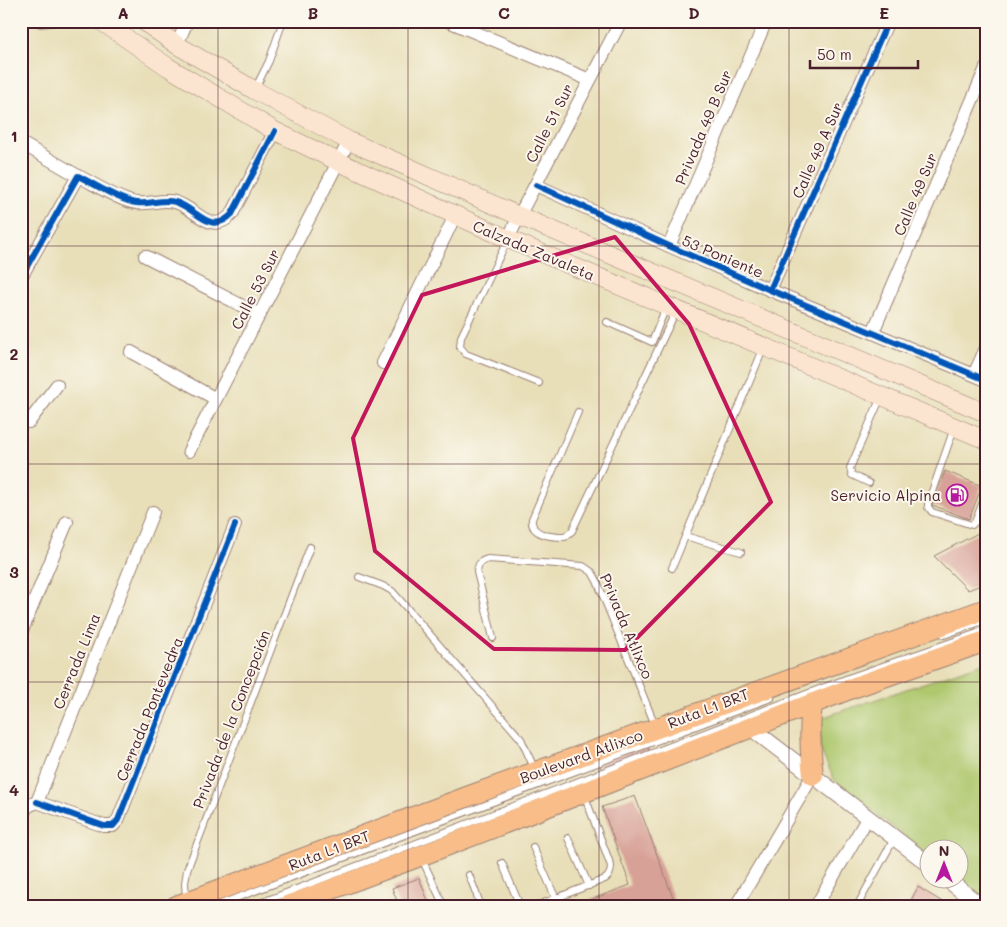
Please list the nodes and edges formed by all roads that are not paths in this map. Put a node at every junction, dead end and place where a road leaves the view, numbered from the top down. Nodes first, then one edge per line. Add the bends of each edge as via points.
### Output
1 (34, 21) edge
2 (62, 21) edge
3 (101, 21) edge
4 (142, 21) edge
5 (187, 21) edge
6 (283, 21) edge
7 (448, 21) edge
8 (621, 21) edge
9 (766, 21) edge
10 (888, 21) edge
11 (176, 45) junction
12 (986, 68) edge
13 (590, 80) junction
14 (254, 90) junction
15 (275, 130) junction
16 (349, 141) junction
17 (21, 143) edge
18 (339, 162) junction
19 (78, 176) junction
20 (536, 185) junction
21 (455, 216) junction
22 (519, 216) junction
23 (508, 240) junction
24 (669, 246) junction
25 (145, 256) dead end
26 (21, 277) edge
27 (770, 290) junction
28 (672, 308) junction
29 (260, 316) junction
30 (607, 322) dead end
31 (873, 332) junction
32 (652, 342) junction
33 (661, 346) junction
34 (764, 347) junction
35 (986, 348) edge
36 (131, 352) dead end
37 (383, 363) dead end
38 (980, 377) edge
39 (539, 383) dead end
40 (57, 385) dead end
41 (881, 396) junction
42 (216, 399) junction
43 (578, 412) dead end
44 (986, 413) edge
45 (21, 422) edge
46 (954, 426) junction
47 (986, 440) edge
48 (190, 451) dead end
49 (869, 483) dead end
50 (986, 494) edge
51 (153, 512) dead end
52 (67, 522) dead end
53 (235, 525) dead end
54 (685, 536) junction
55 (310, 547) dead end
56 (741, 552) dead end
57 (672, 568) dead end
58 (359, 577) dead end
59 (986, 597) edge
60 (986, 609) edge
61 (986, 620) edge
62 (986, 630) edge
63 (21, 633) edge
64 (940, 636) dead end
65 (493, 638) dead end
66 (986, 641) edge
67 (986, 656) edge
68 (851, 674) junction
69 (794, 678) junction
70 (774, 696) dead end
71 (812, 704) junction
72 (656, 728) junction
73 (751, 728) junction
74 (536, 772) junction
75 (814, 775) junction
76 (584, 793) junction
77 (37, 802) junction
78 (21, 815) edge
79 (868, 817) junction
80 (568, 838) dead end
81 (894, 838) junction
82 (533, 847) dead end
83 (420, 856) junction
84 (920, 858) edge
85 (502, 863) dead end
86 (469, 875) dead end
87 (589, 886) junction
88 (961, 890) edge
89 (556, 899) junction
90 (181, 904) edge
91 (215, 906) edge
92 (252, 906) edge
93 (287, 906) edge
94 (444, 906) edge
95 (481, 906) edge
96 (520, 906) edge
97 (536, 906) edge
98 (736, 906) edge
99 (816, 906) edge
100 (857, 906) edge
101 (981, 906) edge

1 - 2 lane via 41,24
3 - 15 main road, Calzada Zavaleta via 168,67
4 - 11 main road, Calzada Zavaleta
5 - 11 street
6 - 14 lane via 269,61
7 - 13 street
8 - 13 street, Calle 51 Sur
9 - 24 street, Privada 49 B Sur
10 - 27 street, Calle 49 A Sur
11 - 14 main road, Calzada Zavaleta
12 - 31 street, Calle 49 Sur
13 - 20 street, Calle 51 Sur
14 - 16 main road, Calzada Zavaleta
15 - 18 main road, Calzada Zavaleta
15 - 19 street via 225,222 207,221 176,202 129,202
16 - 18 street, Calle 53 Sur
16 - 22 main road, Calzada Zavaleta
17 - 19 street
18 - 21 main road, Calzada Zavaleta
18 - 29 street, Calle 53 Sur
19 - 26 street
20 - 22 street, Calle 51 Sur
20 - 24 street, 53 Poniente
21 - 23 main road, Calzada Zavaleta
21 - 37 street
22 - 23 street, Calle 51 Sur
22 - 44 main road, Calzada Zavaleta
23 - 28 main road, Calzada Zavaleta
23 - 39 lane via 461,337 460,347 466,354
24 - 27 street, 53 Poniente
25 - 29 street
27 - 31 street, 53 Poniente
28 - 32 lane
28 - 33 lane
28 - 34 main road, Calzada Zavaleta
29 - 42 street, Calle 53 Sur
30 - 32 lane
31 - 38 street, 53 Poniente
32 - 33 lane
33 - 43 lane via 572,531 565,537 540,533 531,525 532,518
34 - 41 main road, Calzada Zavaleta
34 - 54 lane
35 - 38 street
36 - 42 street
40 - 45 street via 29,422
41 - 46 main road, Calzada Zavaleta
41 - 49 lane via 850,468 852,475
42 - 48 street, Calle 53 Sur
46 - 47 main road, Calzada Zavaleta
46 - 50 lane via 928,503 929,510 972,526
51 - 77 street, Cerrada Lima
52 - 63 street
53 - 77 street, Cerrada Pontevedra via 118,820 113,826 104,826
54 - 56 lane
54 - 57 lane
55 - 90 lane, Privada de la Concepción via 186,870
58 - 74 lane via 392,591 521,739
59 - 69 main road via 824,656
60 - 68 main road, Boulevard Atlixco
61 - 64 lane
62 - 68 lane, Ruta L1 BRT
65 - 72 lane, Privada Atlixco via 477,572 482,560 583,566 597,581
66 - 68 main road, Boulevard Atlixco
67 - 71 main road via 857,700
68 - 69 main road, Boulevard Atlixco
68 - 71 main road, Boulevard Atlixco
68 - 92 lane, Ruta L1 BRT
69 - 72 main road, Boulevard Atlixco
70 - 91 lane, Ruta L1 BRT
71 - 73 main road, Boulevard Atlixco
71 - 75 main road via 809,746
72 - 74 main road, Boulevard Atlixco
73 - 75 street
73 - 76 main road, Boulevard Atlixco
74 - 90 main road, Boulevard Atlixco
75 - 79 street
75 - 98 street
76 - 83 main road, Boulevard Atlixco
76 - 87 lane via 611,866 609,876
77 - 78 street, Cerrada Lima via 28,806
79 - 81 street
79 - 99 street
80 - 87 lane
81 - 84 street
81 - 100 lane
82 - 89 lane
83 - 93 main road, Boulevard Atlixco
83 - 94 lane
85 - 96 lane
86 - 95 lane
87 - 89 lane
88 - 101 street
89 - 97 lane

